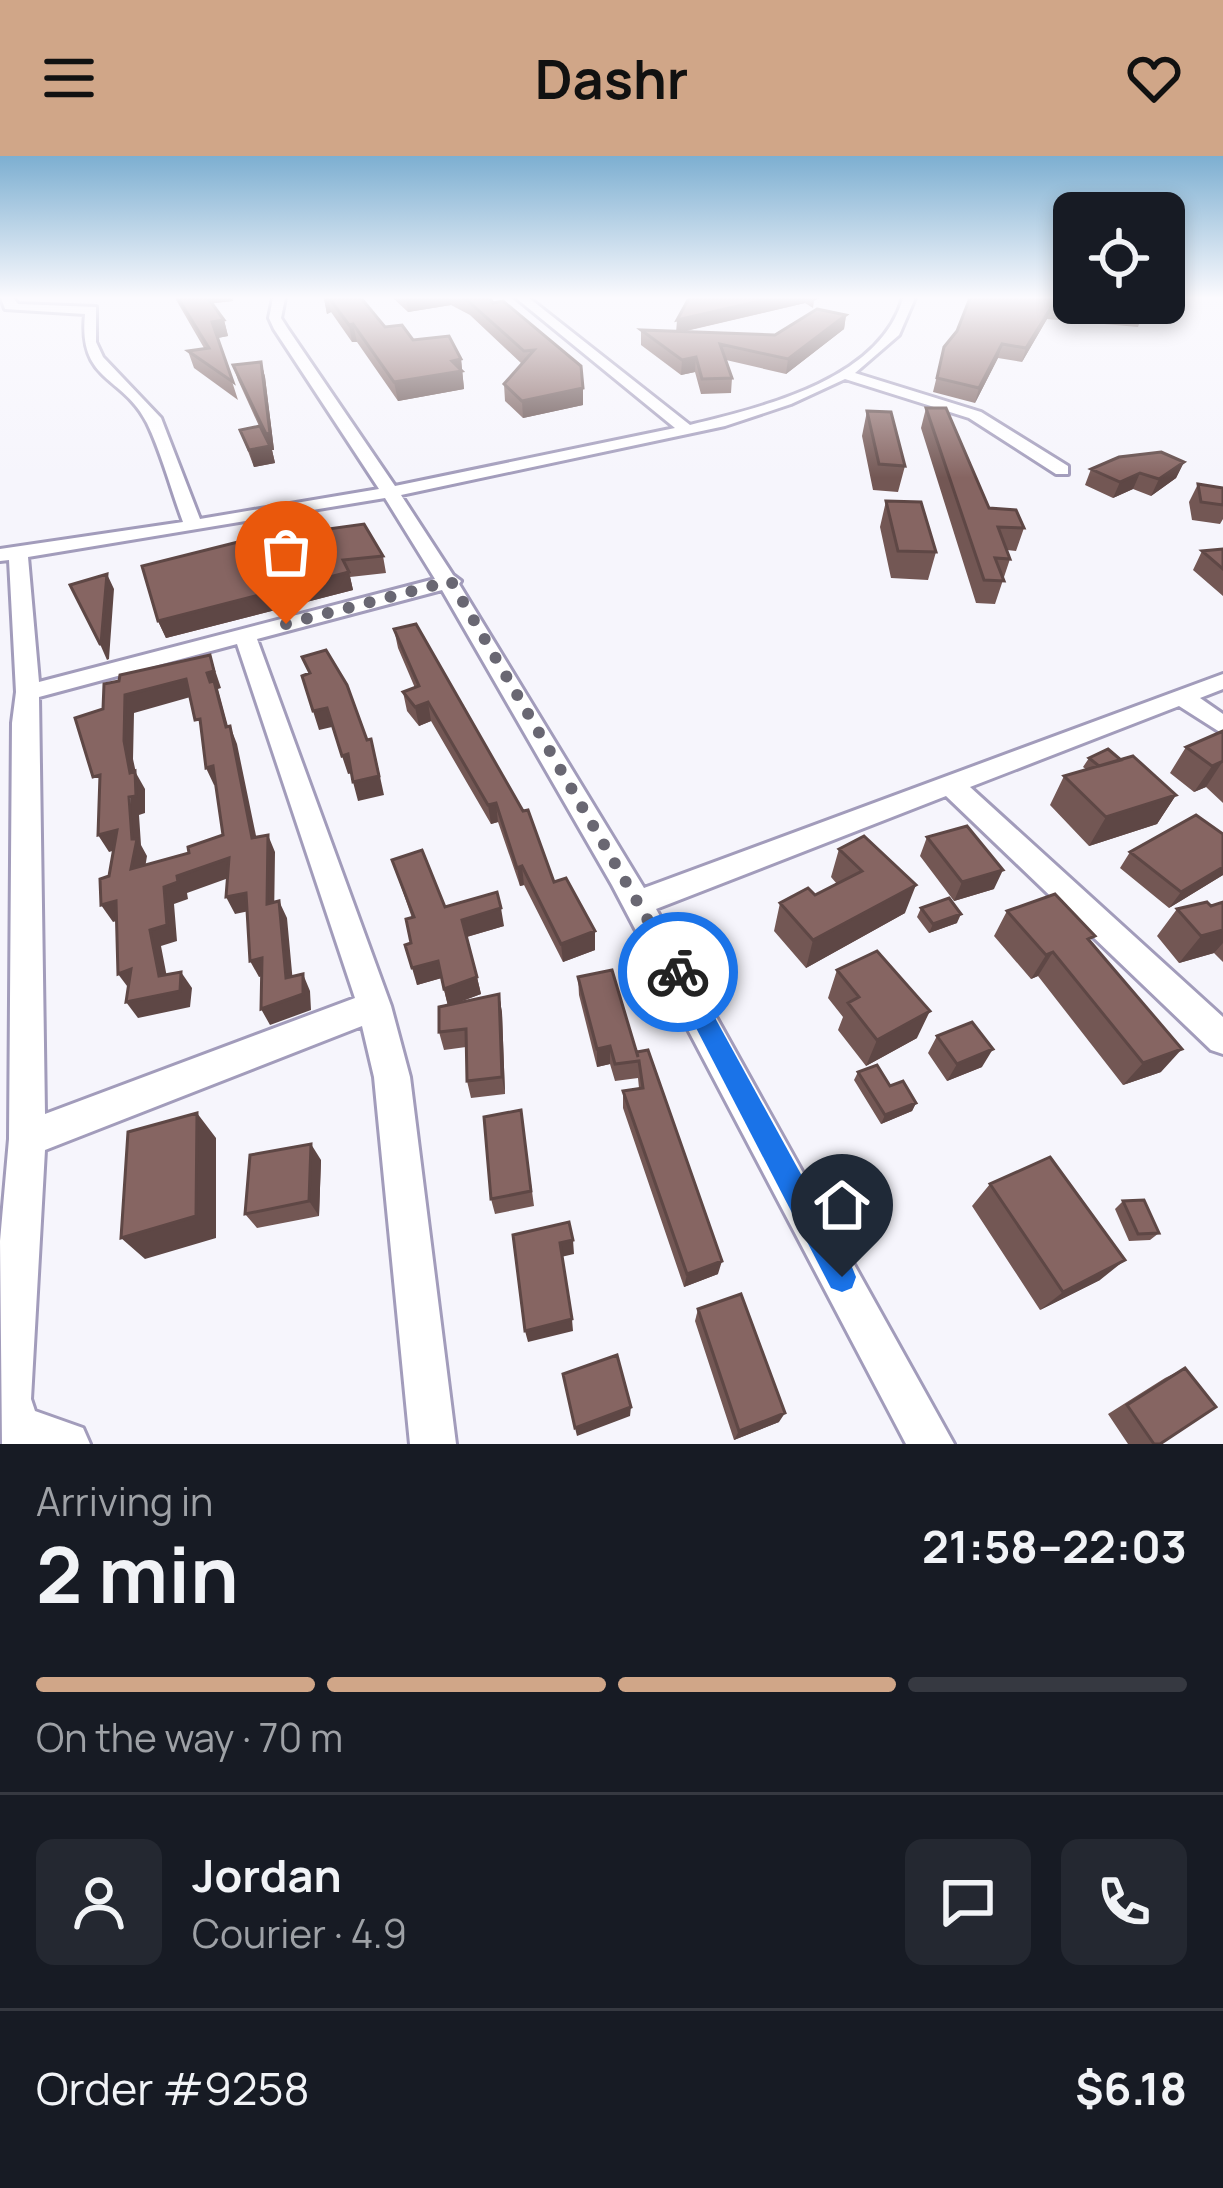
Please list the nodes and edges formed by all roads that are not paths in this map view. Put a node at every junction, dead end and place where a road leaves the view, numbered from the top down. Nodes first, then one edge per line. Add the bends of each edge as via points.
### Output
1 (97, 358) edge
2 (302, 358) edge
3 (597, 358) edge
4 (864, 358) edge
5 (844, 374) junction
6 (687, 430) junction
7 (1062, 470) dead end
8 (395, 495) junction
9 (194, 526) junction
10 (9, 554) edge
11 (451, 581) junction
12 (245, 635) junction
13 (1223, 681) edge
14 (28, 692) junction
15 (1181, 698) junction
16 (1223, 726) edge
17 (952, 786) junction
18 (641, 902) junction
19 (374, 1006) junction
20 (1223, 1039) edge
21 (27, 1139) junction
22 (67, 1444) edge
23 (433, 1444) edge
24 (931, 1444) edge

1 - 9 street via 153,418
2 - 8 street
3 - 6 street
4 - 5 street
5 - 6 street
5 - 7 street via 975,415
6 - 8 street
8 - 9 street
8 - 11 street
9 - 10 street
10 - 14 street
11 - 12 street
11 - 18 street
12 - 14 street
12 - 19 street
13 - 15 street
14 - 21 street
15 - 16 street
15 - 17 street
17 - 18 street
17 - 20 street
18 - 24 street
19 - 21 street
19 - 23 street via 403,1151
21 - 22 street via 9,1400 18,1429

